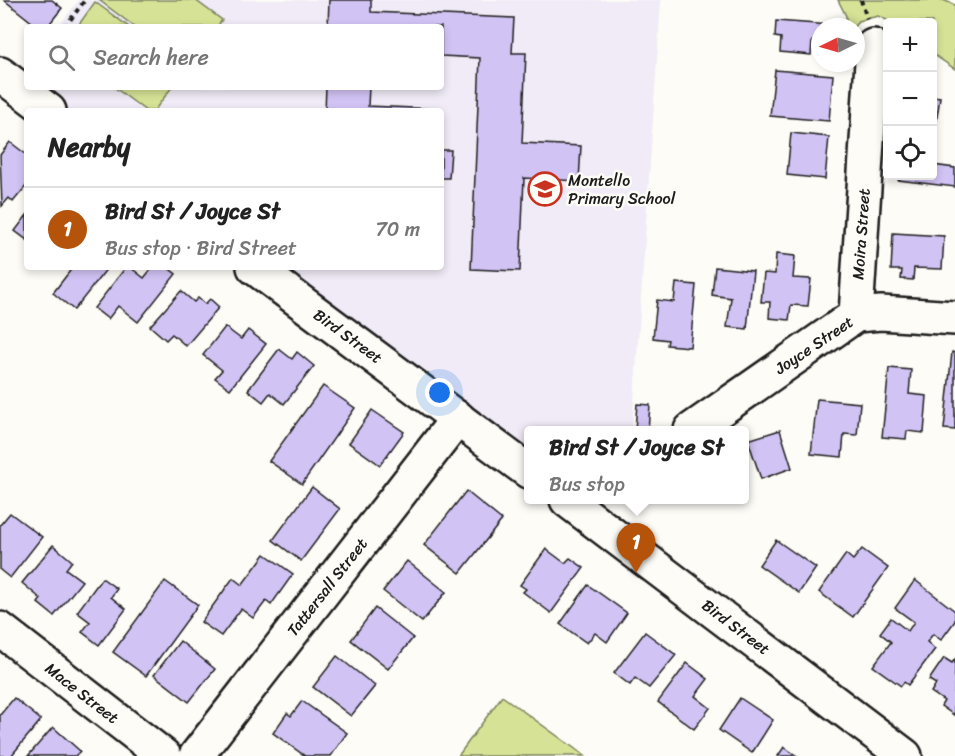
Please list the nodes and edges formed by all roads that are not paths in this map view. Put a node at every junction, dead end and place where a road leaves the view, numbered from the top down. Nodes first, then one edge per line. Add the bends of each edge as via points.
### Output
1 (873, 46) dead end
2 (0, 74) edge
3 (45, 108) edge
4 (258, 270) edge
5 (856, 315) junction
6 (955, 318) edge
7 (458, 418) junction
8 (696, 426) edge
9 (524, 468) edge
10 (584, 504) edge
11 (0, 629) edge
12 (164, 756) edge
13 (196, 756) edge
14 (905, 756) edge

1 - 5 street, Moira Street
2 - 3 street
4 - 7 street, Bird Street
5 - 6 street, Joyce Street
5 - 8 street, Joyce Street
7 - 9 street, Bird Street
7 - 13 street, Tattersall Street
10 - 14 street, Bird Street
11 - 12 street, Mace Street

